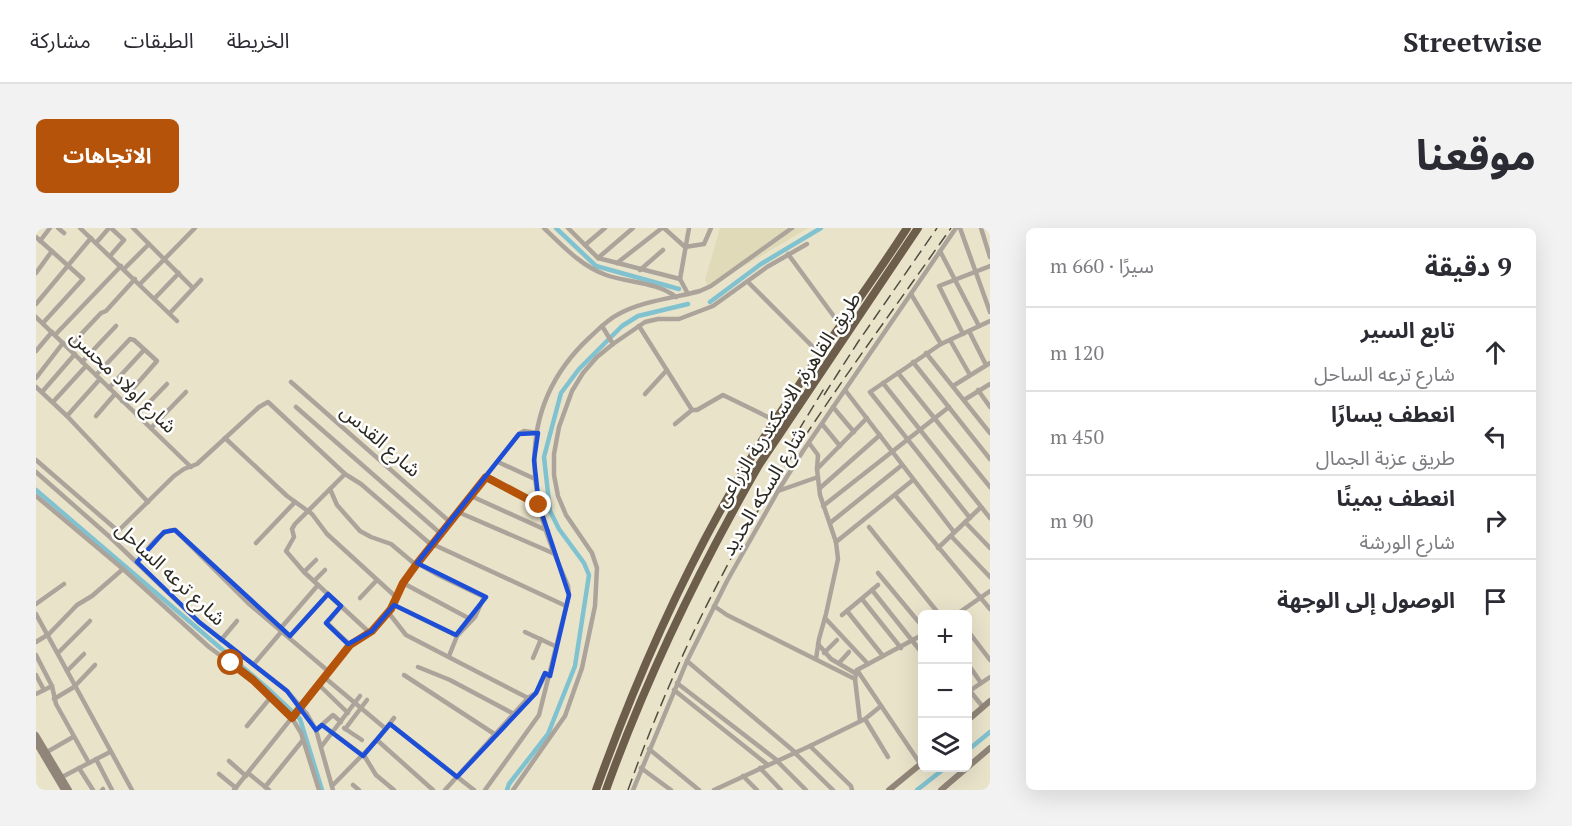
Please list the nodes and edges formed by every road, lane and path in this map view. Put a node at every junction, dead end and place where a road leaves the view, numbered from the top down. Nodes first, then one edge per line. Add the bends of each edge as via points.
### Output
1 (50, 228) edge
2 (58, 228) edge
3 (110, 228) edge
4 (133, 228) edge
5 (195, 228) edge
6 (544, 228) edge
7 (605, 228) edge
8 (633, 228) edge
9 (663, 228) edge
10 (689, 228) edge
11 (711, 228) edge
12 (792, 228) edge
13 (907, 228) edge
14 (918, 228) edge
15 (958, 228) edge
16 (981, 228) edge
17 (82, 229) edge
18 (570, 229) edge
19 (64, 233) dead end
20 (37, 238) edge
21 (91, 238) junction
22 (96, 243) junction
23 (149, 244) junction
24 (807, 244) dead end
25 (585, 245) junction
26 (685, 247) junction
27 (663, 250) dead end
28 (52, 251) junction
29 (940, 251) junction
30 (788, 254) junction
31 (110, 256) junction
32 (990, 257) edge
33 (598, 258) junction
34 (165, 259) junction
35 (617, 264) junction
36 (68, 265) junction
37 (990, 266) edge
38 (123, 267) junction
39 (640, 270) junction
40 (975, 271) junction
41 (36, 273) edge
42 (179, 273) junction
43 (135, 279) junction
44 (680, 279) junction
45 (954, 279) junction
46 (201, 280) dead end
47 (748, 282) junction
48 (140, 284) junction
49 (193, 288) junction
50 (688, 294) junction
51 (910, 294) junction
52 (676, 297) junction
53 (154, 298) junction
54 (36, 304) edge
55 (990, 312) edge
56 (170, 313) junction
57 (37, 319) edge
58 (177, 321) dead end
59 (43, 323) junction
60 (989, 323) edge
61 (116, 326) dead end
62 (639, 326) junction
63 (841, 326) junction
64 (979, 326) junction
65 (603, 328) junction
66 (969, 331) junction
67 (963, 333) junction
68 (54, 334) junction
69 (950, 340) junction
70 (611, 342) junction
71 (63, 343) junction
72 (941, 344) junction
73 (68, 348) junction
74 (144, 350) junction
75 (36, 351) edge
76 (926, 353) junction
77 (75, 354) junction
78 (821, 355) junction
79 (913, 362) junction
80 (84, 364) junction
81 (988, 364) edge
82 (667, 370) junction
83 (898, 373) junction
84 (970, 375) junction
85 (98, 377) junction
86 (36, 378) edge
87 (291, 382) dead end
88 (883, 383) junction
89 (167, 384) dead end
90 (990, 384) edge
91 (953, 386) junction
92 (36, 387) edge
93 (109, 388) junction
94 (845, 390) junction
95 (978, 390) junction
96 (42, 392) junction
97 (186, 392) dead end
98 (115, 394) junction
99 (645, 394) dead end
100 (964, 400) junction
101 (122, 401) junction
102 (53, 402) junction
103 (296, 407) dead end
104 (833, 407) junction
105 (948, 407) junction
106 (990, 407) edge
107 (692, 410) junction
108 (137, 415) junction
109 (67, 416) junction
110 (96, 416) dead end
111 (867, 418) junction
112 (934, 418) junction
113 (776, 421) junction
114 (675, 424) dead end
115 (822, 424) junction
116 (151, 428) junction
117 (920, 429) junction
118 (854, 432) junction
119 (538, 433) junction
120 (990, 433) edge
121 (880, 435) junction
122 (225, 438) junction
123 (907, 439) junction
124 (809, 443) junction
125 (840, 446) junction
126 (892, 451) junction
127 (990, 459) edge
128 (36, 460) edge
129 (498, 462) junction
130 (902, 465) junction
131 (191, 467) junction
132 (817, 469) junction
133 (36, 472) edge
134 (345, 474) junction
135 (486, 477) junction
136 (818, 477) junction
137 (536, 479) junction
138 (913, 480) junction
139 (990, 487) edge
140 (820, 488) junction
141 (330, 489) junction
142 (778, 491) junction
143 (895, 495) junction
144 (36, 496) edge
145 (471, 496) junction
146 (295, 501) junction
147 (148, 502) junction
148 (539, 505) junction
149 (823, 507) junction
150 (981, 507) junction
151 (308, 510) junction
152 (458, 512) junction
153 (990, 518) edge
154 (968, 520) junction
155 (450, 522) junction
156 (830, 523) junction
157 (869, 527) dead end
158 (118, 531) junction
159 (548, 531) junction
160 (440, 533) junction
161 (953, 534) junction
162 (111, 538) junction
163 (836, 542) junction
164 (256, 543) dead end
165 (431, 544) junction
166 (939, 548) junction
167 (990, 548) edge
168 (555, 554) junction
169 (316, 560) dead end
170 (137, 562) junction
171 (416, 564) junction
172 (123, 569) junction
173 (325, 570) dead end
174 (304, 572) junction
175 (878, 573) dead end
176 (990, 577) edge
177 (377, 580) junction
178 (316, 583) junction
179 (403, 583) junction
180 (64, 584) dead end
181 (878, 585) dead end
182 (872, 590) junction
183 (990, 591) edge
184 (328, 594) junction
185 (396, 597) junction
186 (360, 598) dead end
187 (862, 599) junction
188 (981, 599) junction
189 (36, 604) edge
190 (394, 604) junction
191 (341, 606) junction
192 (566, 606) junction
193 (714, 606) junction
194 (990, 609) edge
195 (935, 610) edge
196 (964, 610) edge
197 (388, 612) junction
198 (36, 614) edge
199 (825, 618) junction
200 (472, 620) junction
201 (90, 621) dead end
202 (237, 621) dead end
203 (918, 621) edge
204 (281, 630) junction
205 (525, 632) dead end
206 (370, 633) junction
207 (49, 634) junction
208 (457, 636) junction
209 (972, 636) edge
210 (289, 637) junction
211 (918, 638) edge
212 (541, 639) junction
213 (221, 640) junction
214 (837, 640) dead end
215 (914, 640) junction
216 (36, 642) edge
217 (818, 644) junction
218 (350, 645) junction
219 (555, 646) junction
220 (918, 646) edge
221 (901, 648) junction
222 (849, 652) dead end
223 (58, 653) junction
224 (824, 653) junction
225 (84, 654) dead end
226 (36, 655) edge
227 (449, 656) junction
228 (883, 656) junction
229 (533, 658) dead end
230 (816, 659) junction
231 (990, 660) edge
232 (687, 661) junction
233 (839, 663) junction
234 (94, 664) dead end
235 (255, 664) junction
236 (868, 664) junction
237 (418, 667) dead end
238 (972, 670) edge
239 (67, 671) junction
240 (328, 671) junction
241 (855, 674) junction
242 (36, 675) edge
243 (404, 675) dead end
244 (550, 676) junction
245 (324, 677) junction
246 (990, 677) edge
247 (677, 683) junction
248 (981, 683) junction
249 (318, 684) junction
250 (51, 686) junction
251 (74, 687) junction
252 (972, 689) edge
253 (44, 690) junction
254 (674, 690) junction
255 (36, 694) edge
256 (360, 696) dead end
257 (972, 696) edge
258 (271, 697) junction
259 (528, 698) junction
260 (54, 699) junction
261 (367, 700) dead end
262 (990, 701) edge
263 (355, 703) junction
264 (881, 706) junction
265 (301, 707) junction
266 (983, 707) junction
267 (361, 708) junction
268 (348, 713) junction
269 (514, 714) junction
270 (293, 717) junction
271 (394, 718) dead end
272 (970, 718) edge
273 (862, 720) junction
274 (340, 724) junction
275 (390, 724) junction
276 (247, 726) dead end
277 (345, 729) junction
278 (386, 729) junction
279 (316, 730) junction
280 (333, 733) junction
281 (36, 735) edge
282 (496, 735) junction
283 (73, 737) junction
284 (303, 740) junction
285 (362, 740) dead end
286 (377, 740) junction
287 (36, 743) edge
288 (810, 746) junction
289 (321, 747) junction
290 (990, 748) edge
291 (649, 749) junction
292 (47, 752) junction
293 (110, 752) junction
294 (796, 753) junction
295 (363, 756) junction
296 (888, 757) dead end
297 (918, 758) edge
298 (96, 759) junction
299 (229, 761) dead end
300 (777, 761) junction
301 (88, 763) junction
302 (768, 765) junction
303 (918, 767) edge
304 (79, 768) junction
305 (641, 768) junction
306 (760, 768) junction
307 (219, 774) dead end
308 (247, 774) junction
309 (742, 776) junction
310 (62, 777) junction
311 (457, 777) junction
312 (353, 785) dead end
313 (752, 785) junction
314 (267, 788) edge
315 (332, 788) edge
316 (946, 788) edge
317 (237, 789) edge
318 (64, 790) edge
319 (69, 790) edge
320 (93, 790) edge
321 (112, 790) edge
322 (132, 790) edge
323 (319, 790) edge
324 (359, 790) edge
325 (394, 790) edge
326 (433, 790) edge
327 (445, 790) edge
328 (474, 790) edge
329 (485, 790) edge
330 (513, 790) edge
331 (596, 790) edge
332 (606, 790) edge
333 (634, 790) edge
334 (671, 790) edge
335 (699, 790) edge
336 (714, 790) edge
337 (747, 790) edge
338 (757, 790) edge
339 (781, 790) edge
340 (806, 790) edge
341 (833, 790) edge
342 (852, 790) edge
343 (889, 790) edge

1 - 20 street
2 - 19 street
3 - 22 street
3 - 31 street via 124,240
4 - 23 street
5 - 34 street
6 - 52 street via 596,271 664,289
7 - 25 street
8 - 33 street
9 - 26 street
9 - 35 street
10 - 26 street
11 - 26 street via 704,244
12 - 50 street via 711,286
13 - 63 highway, طريق القاهرة, الاسكندرية الزراعى
14 - 332 highway, طريق القاهرة, الاسكندرية الزراعى via 759,465 736,506 658,657
15 - 29 street, شارع السكه الحديد
15 - 40 street
16 - 32 street
17 - 21 street
18 - 25 street
20 - 28 street
21 - 22 street
21 - 36 street
22 - 31 street
23 - 34 street
23 - 38 street
24 - 30 street
25 - 33 street
26 - 44 street
27 - 39 street
28 - 36 street
28 - 41 street
29 - 45 street
29 - 51 street, شارع السكه الحديد
30 - 47 street
30 - 63 street
31 - 38 street
33 - 35 street
34 - 42 street
34 - 48 street
35 - 39 street
36 - 54 street
36 - 59 street via 82,278
37 - 40 street
38 - 43 street
38 - 68 street
39 - 44 street
40 - 45 street
40 - 55 street
42 - 49 street
42 - 53 street
43 - 48 street
43 - 73 street
44 - 50 street
45 - 64 street
45 - 67 street via 939,286
46 - 49 street
47 - 62 street via 703,311 679,319 651,320
47 - 78 street
48 - 53 street
49 - 56 street
50 - 52 street
51 - 72 street
51 - 94 street, شارع السكه الحديد
52 - 65 street via 628,309
53 - 56 street
56 - 58 street
57 - 59 street, شارع اولاد محسن
59 - 68 street, شارع اولاد محسن
60 - 64 street
61 - 80 street
62 - 70 street
62 - 82 street
63 - 78 highway, طريق القاهرة, الاسكندرية الزراعى
64 - 66 street
65 - 70 street
65 - 119 street via 574,352 552,384 542,408
66 - 67 street
66 - 81 street
67 - 69 street
68 - 71 street, شارع اولاد محسن
68 - 75 street
69 - 72 street
69 - 84 street
70 - 330 street via 572,391 554,454 561,506 585,540 597,568 596,606 589,639 565,716
71 - 73 street, شارع اولاد محسن
71 - 86 street
72 - 76 street
73 - 77 street, شارع اولاد محسن
74 - 85 street via 129,340
74 - 93 street
74 - 101 street via 157,361
76 - 79 street
76 - 91 street
77 - 80 street, شارع اولاد محسن
77 - 96 street
78 - 113 highway, طريق القاهرة, الاسكندرية الزراعى
79 - 83 street
79 - 105 street
80 - 85 street, شارع اولاد محسن
80 - 102 street
81 - 84 street
82 - 99 street
82 - 107 street
83 - 88 street
83 - 112 street
84 - 91 street
85 - 93 street, شارع اولاد محسن
85 - 109 street
87 - 155 street, شارع القدس
88 - 117 street
88 - 123 street via 870,392
89 - 108 street
90 - 95 street
91 - 100 street
92 - 96 street
93 - 98 street, شارع اولاد محسن
94 - 104 street, شارع السكه الحديد
94 - 111 street
95 - 100 street
95 - 106 street
96 - 102 street
97 - 116 street
98 - 101 street, شارع اولاد محسن
98 - 110 street
100 - 120 street
101 - 108 street, شارع اولاد محسن
102 - 109 street
103 - 160 street
104 - 115 street, شارع السكه الحديد
104 - 118 street
105 - 112 street
105 - 127 street
107 - 113 street via 723,395
107 - 114 street
108 - 116 street, شارع اولاد محسن
109 - 147 street
111 - 118 street
111 - 121 street
112 - 117 street
112 - 139 street
113 - 331 highway, طريق القاهرة, الاسكندرية الزراعى via 726,501 681,587 630,699
115 - 124 street, شارع السكه الحديد
115 - 125 street
116 - 131 street, شارع اولاد محسن
117 - 123 street
117 - 150 street
118 - 125 street
119 - 129 street via 521,432
119 - 137 street
121 - 126 street
121 - 140 street
122 - 131 street
122 - 134 street via 268,402
122 - 146 street
123 - 126 street
123 - 154 street
124 - 132 street via 818,455
124 - 142 street, شارع السكه الحديد
125 - 132 street
126 - 130 street
126 - 149 street
128 - 158 street
129 - 135 street
129 - 137 street
130 - 138 street
130 - 156 street
131 - 147 street via 174,476
132 - 136 street
133 - 162 street, شارع ترعه الساحل
134 - 141 street
134 - 165 street
135 - 145 street
135 - 148 street
136 - 140 street
136 - 142 street
137 - 148 street
138 - 143 street
138 - 161 street
140 - 149 street
141 - 151 street
141 - 171 street via 342,512 360,531 391,544
142 - 193 street, شارع السكه الحديد
143 - 163 street
143 - 166 street
144 - 172 street, شارع ترعه الساحل
145 - 152 street
145 - 159 street
146 - 151 street
146 - 164 street
147 - 158 street
148 - 159 street
149 - 156 street
150 - 153 street
150 - 154 street
151 - 174 street via 293,526 294,537 285,549
151 - 177 street via 327,534
152 - 155 street
152 - 168 street
154 - 161 street
154 - 167 street
155 - 160 street
156 - 163 street
157 - 195 street
158 - 162 street
159 - 168 street
160 - 165 street
161 - 166 street
161 - 176 street
162 - 170 street, شارع ترعه الساحل
163 - 199 street via 838,566
165 - 171 street
165 - 192 street
166 - 188 street
168 - 192 street via 569,592
169 - 174 street
170 - 204 street via 171,529
170 - 213 street, شارع ترعه الساحل
171 - 179 street
171 - 200 street via 482,596
172 - 207 street via 77,605
172 - 258 street, شارع ترعه الساحل
173 - 178 street
174 - 178 street
175 - 203 street
177 - 185 street
177 - 186 street
178 - 184 street
178 - 204 street
179 - 185 street
179 - 200 street
180 - 189 street
181 - 182 street
182 - 187 street
182 - 215 street
183 - 188 street
184 - 191 street
184 - 210 street
185 - 190 street
187 - 221 street
187 - 228 street via 844,613
188 - 194 street
188 - 196 street
190 - 197 street
190 - 208 street
191 - 206 street
191 - 218 street via 327,623
192 - 219 street
193 - 230 street
193 - 232 street, شارع السكه الحديد
197 - 206 street
197 - 227 street via 406,635
198 - 207 street
199 - 217 street
199 - 236 street
200 - 208 street
201 - 223 street
202 - 213 street
204 - 210 street
204 - 235 street
205 - 212 street
206 - 218 street
207 - 216 street
207 - 223 street
208 - 227 street
209 - 231 street
210 - 240 street
211 - 215 street
212 - 219 street
212 - 229 street
213 - 235 street, شارع ترعه الساحل
214 - 224 street
215 - 220 street
215 - 221 street
217 - 224 street
217 - 230 street
218 - 240 street
219 - 244 street
221 - 228 street
222 - 233 street
223 - 239 street
224 - 233 street
225 - 239 street
226 - 250 street
227 - 259 street
228 - 236 street
230 - 241 street
232 - 247 street, شارع السكه الحديد
232 - 294 street
233 - 241 street
234 - 251 street
235 - 265 street, شارع ترعه الساحل
236 - 241 street
237 - 269 street
238 - 248 street
239 - 251 street
240 - 245 street
241 - 264 street
241 - 273 street
242 - 253 street
243 - 282 street
244 - 259 street via 544,677 536,693
244 - 329 street via 539,715
245 - 249 street
245 - 263 street
246 - 248 street
247 - 254 street, شارع السكه الحديد
247 - 300 street
248 - 252 street
249 - 265 street
249 - 268 street
250 - 253 street
250 - 260 street
251 - 260 street
251 - 293 street
253 - 255 street
254 - 291 street, شارع السكه الحديد
254 - 302 street
256 - 263 street
257 - 266 street
258 - 270 street, شارع ترعه الساحل
258 - 276 street
259 - 269 street
260 - 283 street
261 - 267 street
262 - 266 main road
263 - 267 street
263 - 268 street
264 - 273 street
264 - 297 street
265 - 270 street
265 - 279 street, شارع ترعه الساحل
266 - 272 main road
267 - 277 street
267 - 278 street
268 - 274 street
269 - 282 street
270 - 284 street, شارع ترعه الساحل
270 - 308 street
271 - 275 street
273 - 288 street
273 - 296 street
274 - 277 street
274 - 279 street via 333,715
274 - 280 street
275 - 278 street
275 - 311 street
277 - 285 street
278 - 286 street
279 - 289 street, شارع ترعه الساحل
280 - 289 street
280 - 295 street
281 - 292 main road
282 - 311 street
283 - 292 street
283 - 301 street
284 - 314 street
284 - 323 street, شارع ترعه الساحل
286 - 295 street
286 - 326 street
287 - 318 main road
288 - 294 street
288 - 342 street
289 - 315 street, شارع ترعه الساحل
290 - 316 main road
291 - 305 street, شارع السكه الحديد
291 - 335 street
292 - 310 main road
293 - 298 street
293 - 322 street
294 - 300 street
294 - 341 street
295 - 315 street
295 - 325 street via 376,775
298 - 301 street
298 - 321 street
299 - 308 street
300 - 302 street
300 - 340 street
301 - 304 street
302 - 306 street
303 - 343 main road
304 - 310 street
304 - 320 street
305 - 333 street, شارع السكه الحديد
305 - 334 street
306 - 309 street
306 - 339 street
307 - 317 street
308 - 314 street
308 - 317 street
309 - 313 street
309 - 336 street
310 - 319 main road
311 - 327 street
311 - 328 street
312 - 324 street
313 - 337 street
313 - 338 street

